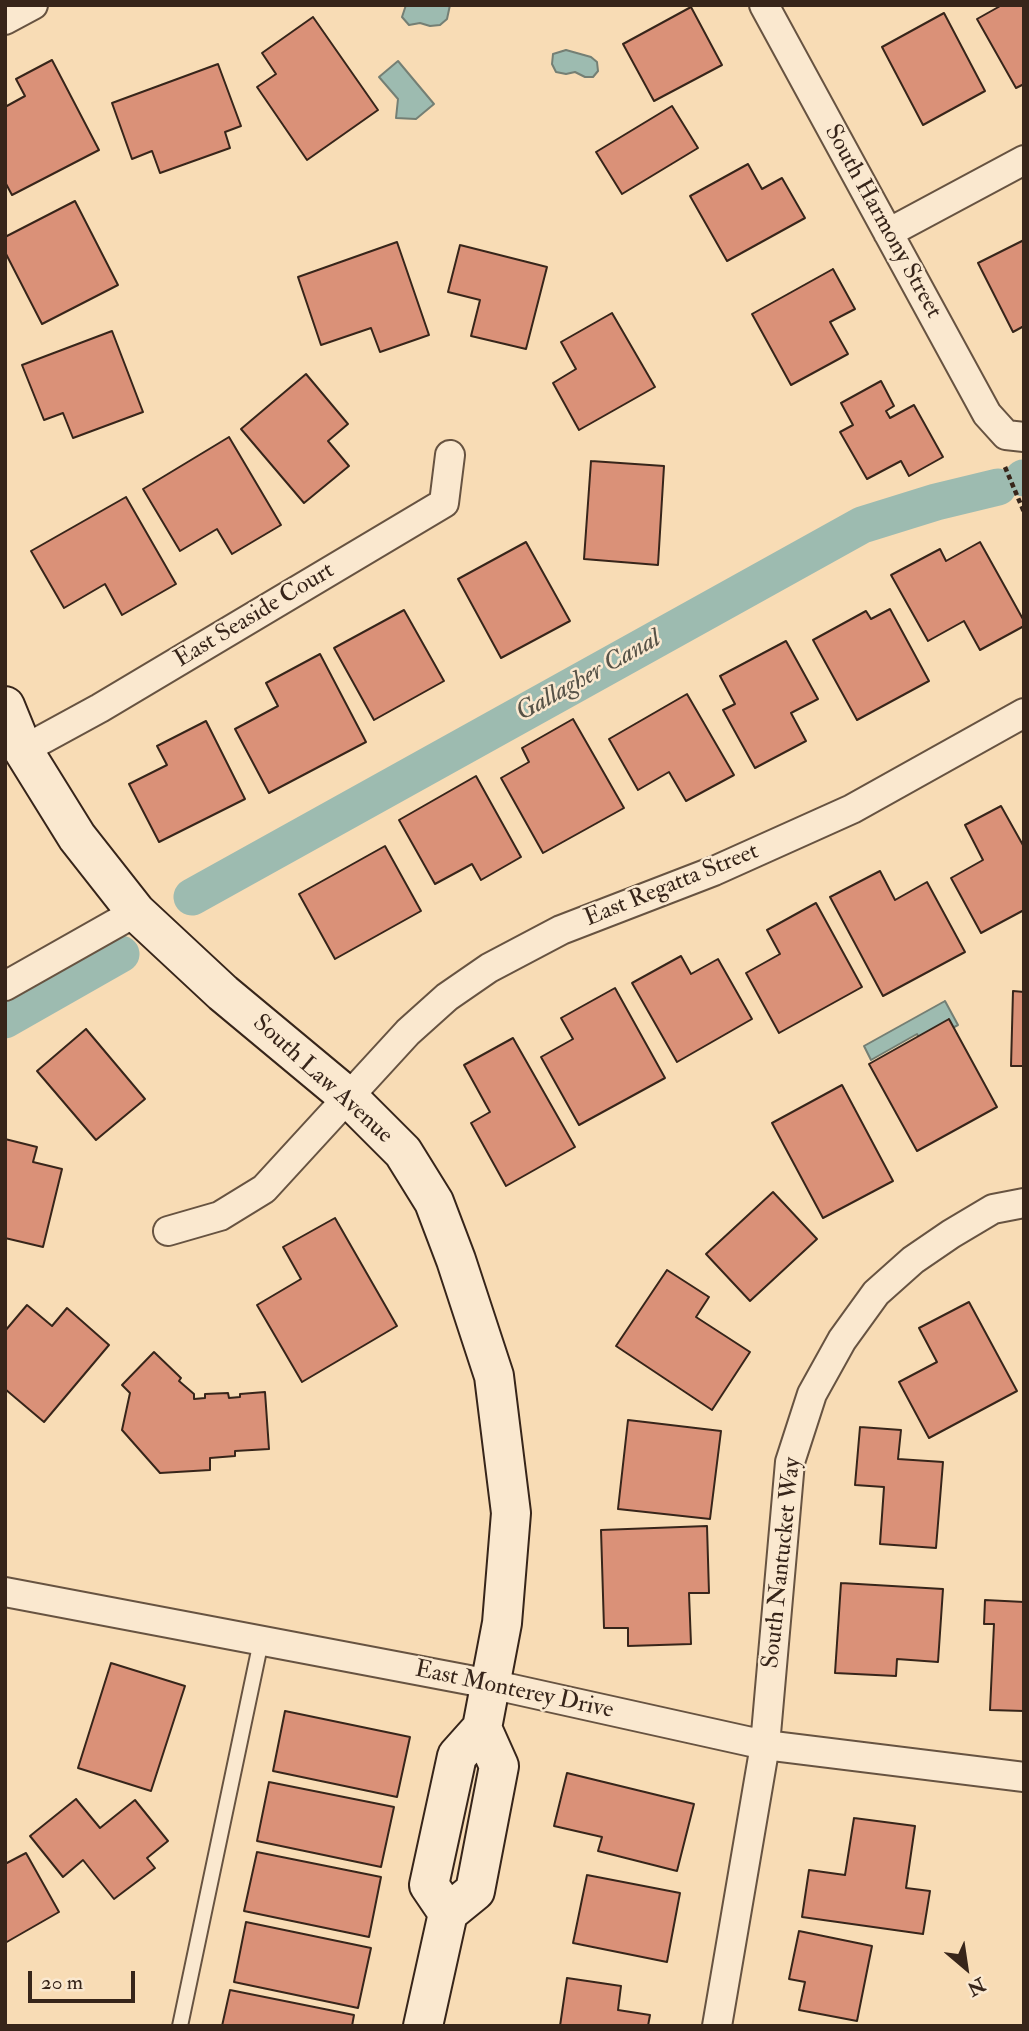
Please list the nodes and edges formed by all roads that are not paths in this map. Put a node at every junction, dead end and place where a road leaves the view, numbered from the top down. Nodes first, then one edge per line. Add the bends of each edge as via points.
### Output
1 (33, 5) edge
2 (764, 5) edge
3 (5, 20) edge
4 (1024, 160) edge
5 (888, 233) junction
6 (1015, 436) edge
7 (450, 455) dead end
8 (5, 706) edge
9 (1024, 713) edge
10 (23, 750) junction
11 (136, 912) junction
12 (5, 986) edge
13 (348, 1097) junction
14 (1024, 1203) edge
15 (168, 1231) dead end
16 (5, 1592) edge
17 (261, 1641) junction
18 (490, 1684) junction
19 (765, 1745) junction
20 (1024, 1777) edge
21 (180, 2026) edge
22 (423, 2026) edge
23 (717, 2026) edge

1 - 3 street
2 - 5 street, South Harmony Street
4 - 5 street
5 - 6 street, South Harmony Street via 987,414
7 - 10 street, East Seaside Court via 444,503
8 - 10 street, South Law Avenue
9 - 13 street, East Regatta Street via 852,808 714,871 561,930 489,968 408,1032
10 - 11 street, South Law Avenue via 77,837
11 - 12 street
11 - 13 street, South Law Avenue via 223,993
13 - 15 street, East Regatta Street via 264,1189 220,1216
13 - 18 street, South Law Avenue via 403,1152 434,1202 494,1376 511,1513 502,1623
14 - 19 street, South Nantucket Way via 993,1209 951,1234 876,1293 842,1339 812,1394 790,1462
16 - 17 street, East Monterey Drive
17 - 18 street, East Monterey Drive
17 - 21 lane
18 - 19 street, East Monterey Drive
18 - 22 street, South Law Avenue via 482,1728 499,1766 475,1891 449,1913
19 - 20 street, East Monterey Drive
19 - 23 street, South Nantucket Way

